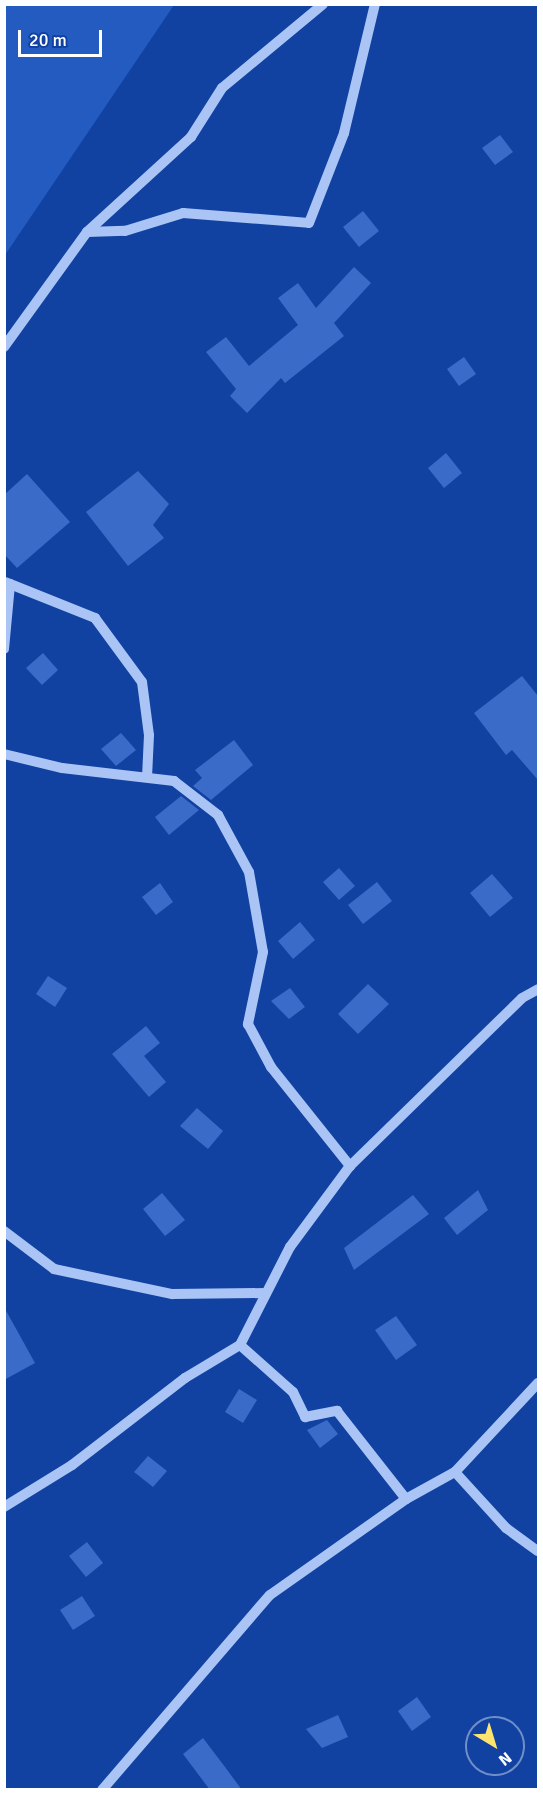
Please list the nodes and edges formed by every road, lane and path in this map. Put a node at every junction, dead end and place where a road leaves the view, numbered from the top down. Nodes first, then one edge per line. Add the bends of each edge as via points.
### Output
1 (323, 4) edge
2 (375, 4) edge
3 (87, 232) junction
4 (4, 347) edge
5 (7, 583) edge
6 (4, 649) edge
7 (4, 754) edge
8 (147, 777) junction
9 (538, 989) edge
10 (350, 1166) junction
11 (4, 1231) edge
12 (265, 1293) junction
13 (240, 1345) junction
14 (538, 1383) edge
15 (455, 1472) junction
16 (406, 1499) junction
17 (4, 1507) edge
18 (538, 1551) edge
19 (102, 1790) edge

1 - 3 street via 222,88 192,137
2 - 3 street via 344,133 309,222 183,213 125,231
3 - 4 street
5 - 6 street
5 - 8 street via 95,618 142,682 150,735
7 - 8 street via 62,768
8 - 10 street via 174,781 218,815 249,872 262,952 248,1024 271,1067
9 - 10 street via 522,998
10 - 12 street via 290,1247
11 - 12 street via 54,1269 172,1294
12 - 13 street
13 - 16 street via 293,1392 305,1417 337,1411
13 - 17 street via 185,1378 72,1466
14 - 15 street
15 - 16 street
15 - 18 street via 506,1528
16 - 19 street via 270,1595

